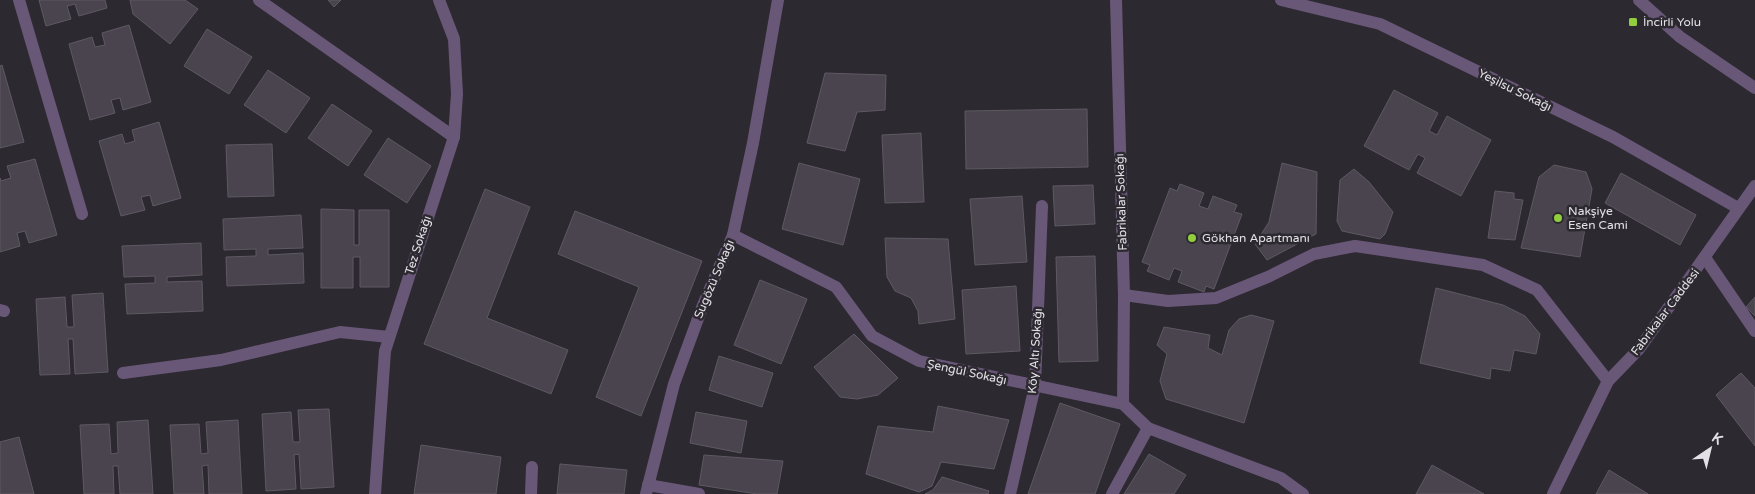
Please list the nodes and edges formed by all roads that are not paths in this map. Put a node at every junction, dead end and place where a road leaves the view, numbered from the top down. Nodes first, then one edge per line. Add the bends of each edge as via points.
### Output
1 (20, 0) edge
2 (259, 0) edge
3 (438, 0) edge
4 (778, 0) edge
5 (1116, 0) edge
6 (1281, 0) edge
7 (1640, 0) edge
8 (1755, 88) edge
9 (454, 137) junction
10 (1755, 186) edge
11 (1042, 206) dead end
12 (1738, 208) junction
13 (82, 214) dead end
14 (733, 235) junction
15 (1706, 259) junction
16 (1124, 295) junction
17 (1755, 331) edge
18 (389, 337) junction
19 (123, 373) dead end
20 (1608, 381) junction
21 (1035, 386) junction
22 (1123, 404) junction
23 (1148, 428) junction
24 (532, 467) dead end
25 (647, 490) edge
26 (375, 494) edge
27 (531, 494) edge
28 (699, 494) edge
29 (1010, 494) edge
30 (1112, 494) edge
31 (1302, 494) edge
32 (1553, 494) edge

1 - 13 street
2 - 9 street
3 - 9 street, Tez Sokağı via 454,39 457,94
4 - 14 street, Sugözü Sokağı
5 - 16 street, Fabrikalar Sokağı
6 - 12 street, Yeşilsu Sokağı via 1380,24 1613,136
7 - 8 street via 1680,38
9 - 18 street, Tez Sokağı
10 - 12 street, Fabrikalar Caddesi
11 - 21 street, Köy Altı Sokağı
12 - 15 street, Fabrikalar Caddesi
14 - 21 street, Şengül Sokağı via 836,287 872,336 919,361
14 - 25 street, Sugözü Sokağı via 674,384
15 - 17 street
15 - 20 street, Fabrikalar Caddesi via 1639,349
16 - 20 street via 1168,302 1216,298 1314,254 1355,246 1483,266 1537,290
16 - 22 street, Fabrikalar Sokağı
18 - 19 street via 340,332 221,360
18 - 26 street, Tez Sokağı via 385,351
20 - 32 street, Fabrikalar Caddesi
21 - 22 street, Şengül Sokağı
21 - 29 street, Köy Altı Sokağı
22 - 23 street
23 - 30 street
23 - 31 street via 1281,478
24 - 27 street
25 - 28 street

